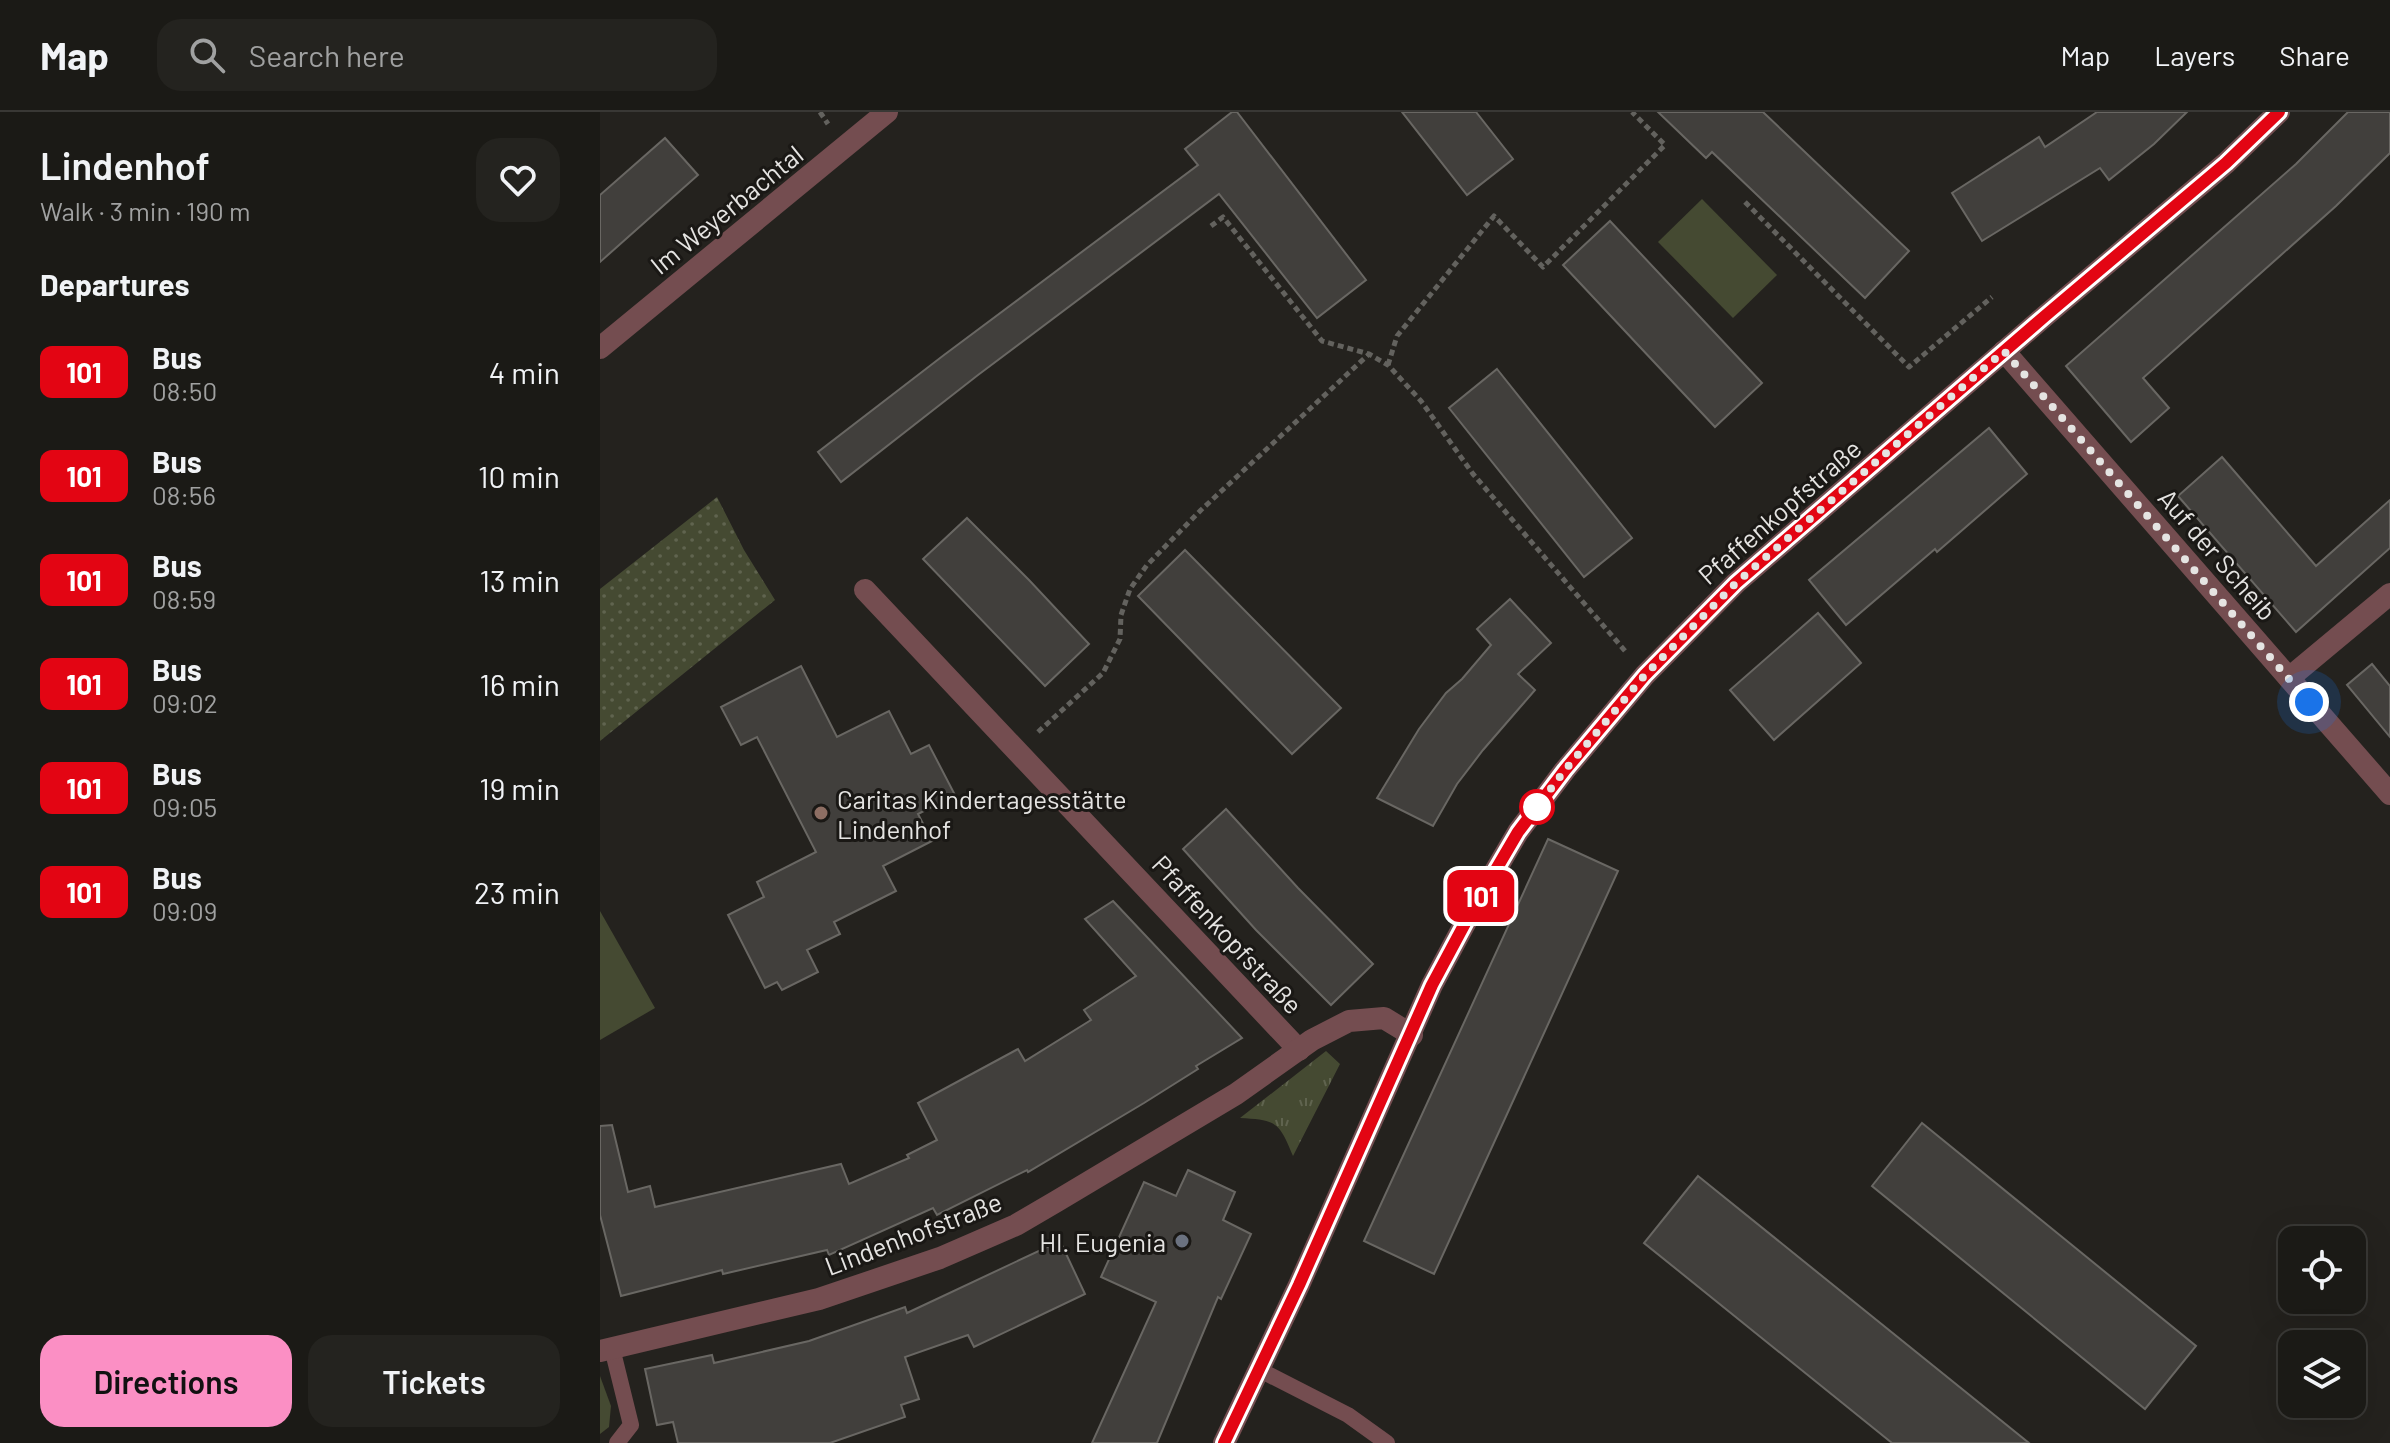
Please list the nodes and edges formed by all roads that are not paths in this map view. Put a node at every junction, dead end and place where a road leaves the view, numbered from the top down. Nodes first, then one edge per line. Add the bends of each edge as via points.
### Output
1 (887, 112) edge
2 (2279, 112) edge
3 (600, 348) edge
4 (2004, 351) junction
5 (865, 590) dead end
6 (2390, 594) edge
7 (2289, 678) junction
8 (2390, 794) edge
9 (1412, 1035) junction
10 (1299, 1050) junction
11 (606, 1349) edge
12 (1258, 1369) junction
13 (617, 1443) edge
14 (1224, 1443) edge
15 (1387, 1443) edge

1 - 3 street, Im Weyerbachtal
2 - 4 street, Pfaffenkopfstraße
4 - 7 street, Auf der Scheib
4 - 9 street, Pfaffenkopfstraße via 1736,583 1645,675 1518,832 1432,985
5 - 10 street, Pfaffenkopfstraße
6 - 7 street
7 - 8 street, Auf der Scheib
9 - 10 street, Pfaffenkopfstraße via 1384,1018 1349,1021
9 - 12 street, Pfaffenkopfstraße
10 - 11 street, Lindenhofstraße via 1236,1094 1016,1225 940,1258 819,1299
11 - 13 lane via 631,1425
12 - 14 street, Pfaffenkopfstraße
12 - 15 lane via 1348,1415

